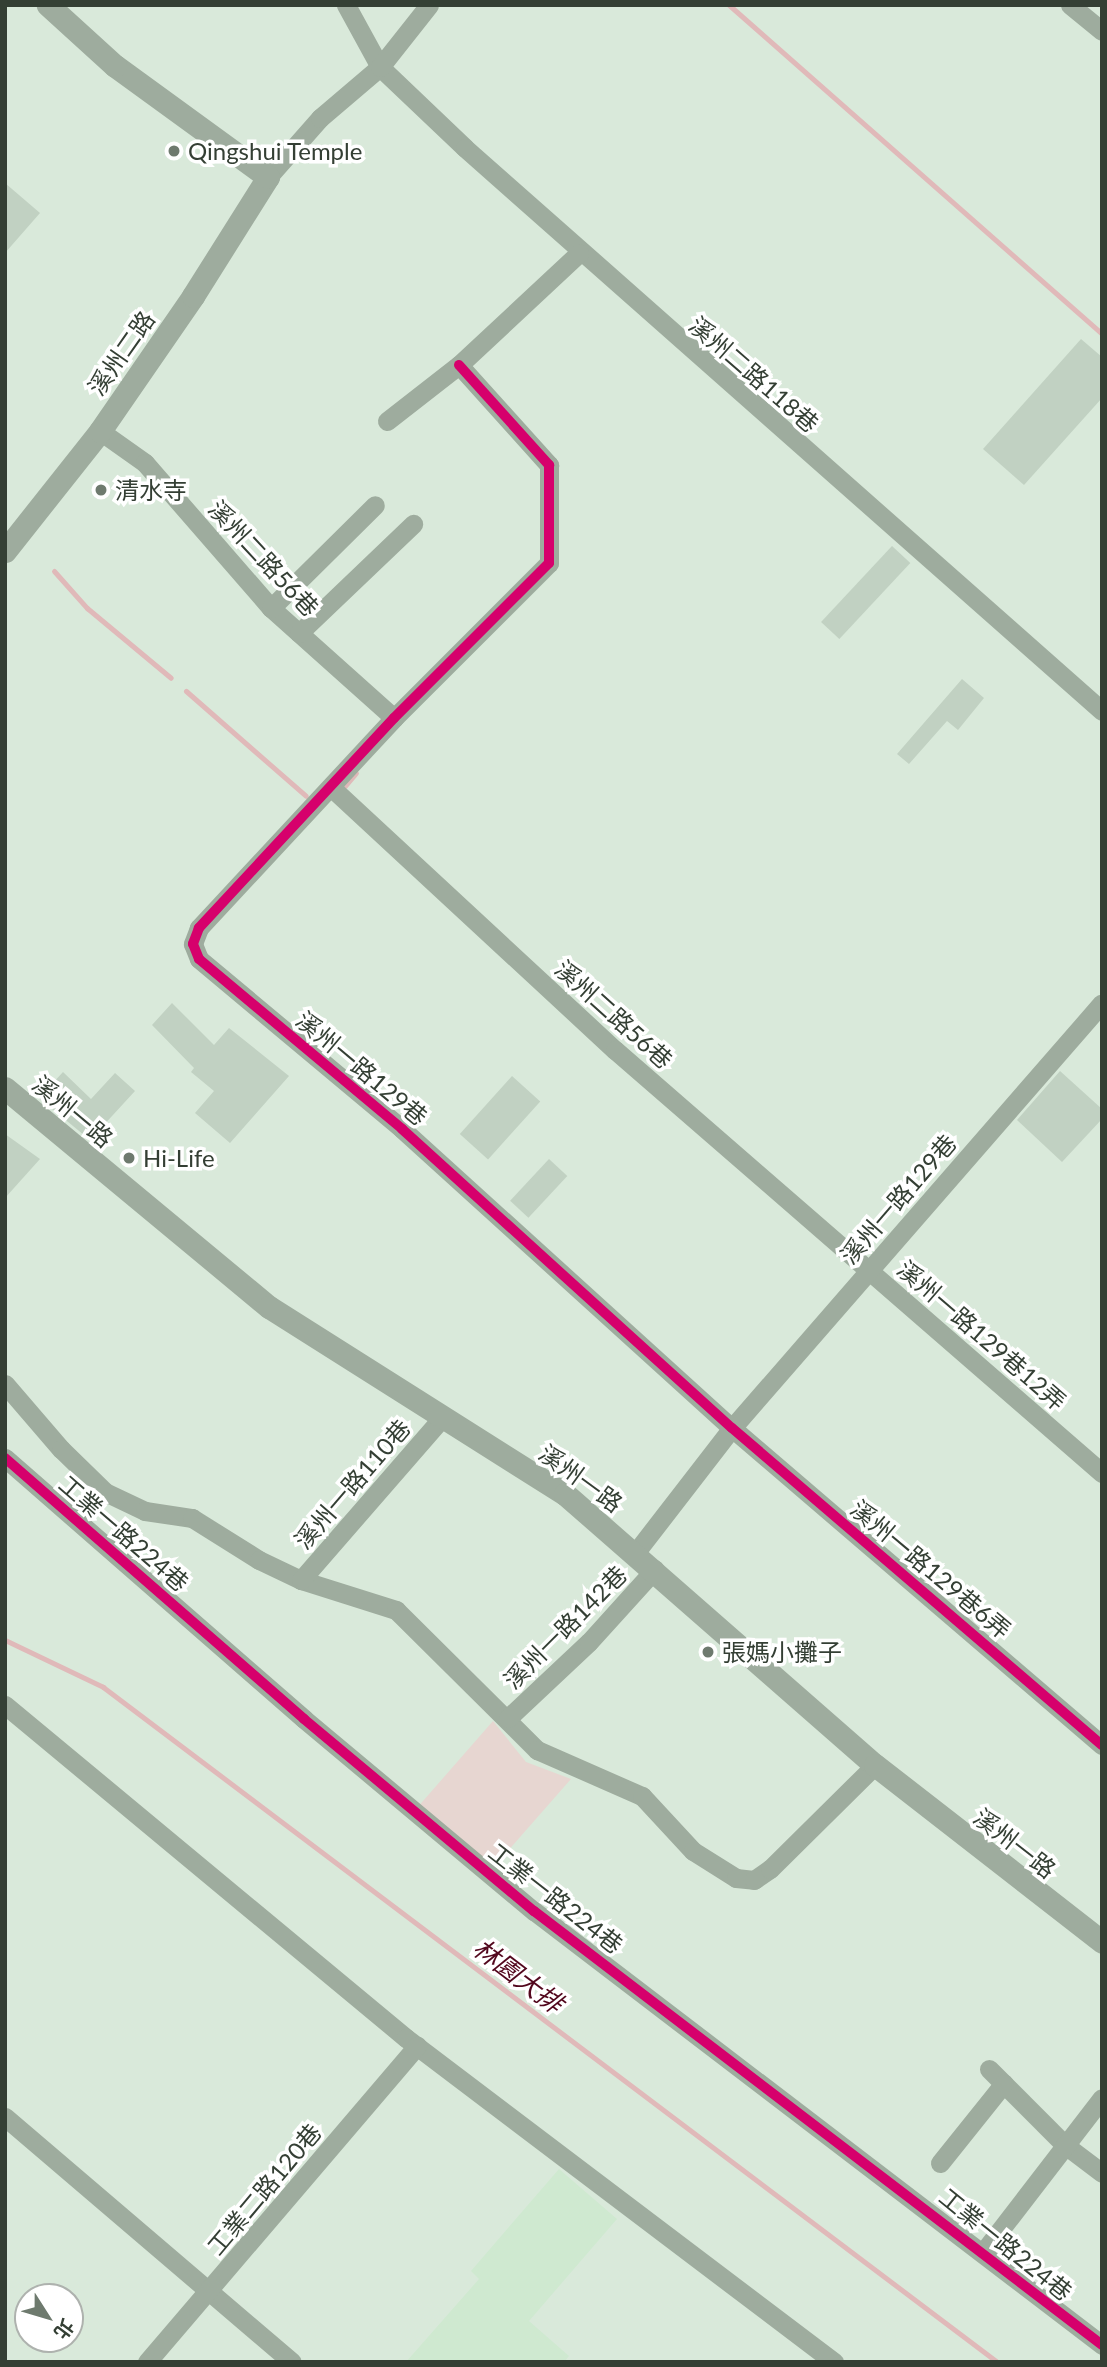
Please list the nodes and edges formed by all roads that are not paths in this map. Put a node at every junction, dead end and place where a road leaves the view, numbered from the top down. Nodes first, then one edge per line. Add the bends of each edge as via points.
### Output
1 (48, 5) edge
2 (346, 5) edge
3 (429, 5) edge
4 (1070, 5) edge
5 (1102, 31) edge
6 (380, 67) junction
7 (268, 177) junction
8 (579, 253) junction
9 (459, 365) junction
10 (387, 421) dead end
11 (100, 431) junction
12 (375, 505) dead end
13 (413, 524) dead end
14 (5, 551) edge
15 (271, 608) junction
16 (299, 633) junction
17 (1102, 711) edge
18 (394, 718) junction
19 (333, 789) junction
20 (1102, 1003) edge
21 (5, 1088) edge
22 (869, 1268) junction
23 (5, 1384) edge
24 (442, 1418) junction
25 (732, 1428) junction
26 (5, 1458) edge
27 (1098, 1470) edge
28 (636, 1552) junction
29 (655, 1569) junction
30 (301, 1580) junction
31 (5, 1705) edge
32 (508, 1718) junction
33 (1102, 1745) edge
34 (875, 1765) junction
35 (1102, 1942) edge
36 (417, 2046) junction
37 (1102, 2098) edge
38 (5, 2117) edge
39 (1065, 2145) junction
40 (940, 2163) dead end
41 (1102, 2173) edge
42 (984, 2251) junction
43 (209, 2292) junction
44 (1102, 2345) edge
45 (147, 2362) edge
46 (292, 2362) edge
47 (834, 2362) edge

1 - 7 street via 115,66
2 - 6 street, 溪州二路118巷
3 - 6 street, 溪州二路
4 - 5 street
6 - 7 street, 溪州二路 via 320,118
6 - 8 street, 溪州二路118巷
7 - 11 street, 溪州二路
8 - 9 street
8 - 17 street, 溪州二路118巷
9 - 10 street
9 - 18 street, 溪州一路129巷 via 549,465 549,563
11 - 14 street, 溪州二路
11 - 15 street, 溪州二路56巷 via 145,463
12 - 15 street
13 - 16 street
15 - 16 street, 溪州二路56巷
16 - 18 street, 溪州二路56巷
18 - 19 street, 溪州一路129巷
19 - 22 street, 溪州二路56巷 via 615,1050
19 - 25 street, 溪州一路129巷 via 199,928 193,944 199,959 402,1129
20 - 22 street, 溪州一路129巷
21 - 24 street, 溪州一路 via 270,1307
22 - 25 street, 溪州一路129巷
22 - 27 street, 溪州一路129巷12弄
23 - 30 street via 106,1492 145,1511 192,1518 258,1560
24 - 28 street, 溪州一路 via 565,1494
24 - 30 street, 溪州一路110巷
25 - 28 street, 溪州一路129巷
25 - 33 street, 溪州一路129巷6弄
26 - 42 street, 工業一路224巷 via 304,1719 534,1911
28 - 29 street, 溪州一路
29 - 32 street, 溪州一路142巷 via 590,1642
29 - 34 street, 溪州一路
30 - 32 street, 溪州一路110巷 via 396,1610
31 - 36 street
32 - 34 street, 溪州一路110巷 via 537,1750 642,1796 693,1851 736,1878 754,1880 770,1869
34 - 35 street, 溪州一路
36 - 43 street, 工業二路120巷
36 - 47 street
37 - 39 street
38 - 43 street
39 - 40 street via 996,2076
39 - 41 street
39 - 42 street
42 - 44 street, 工業一路224巷
43 - 45 street, 工業二路120巷
43 - 46 street

